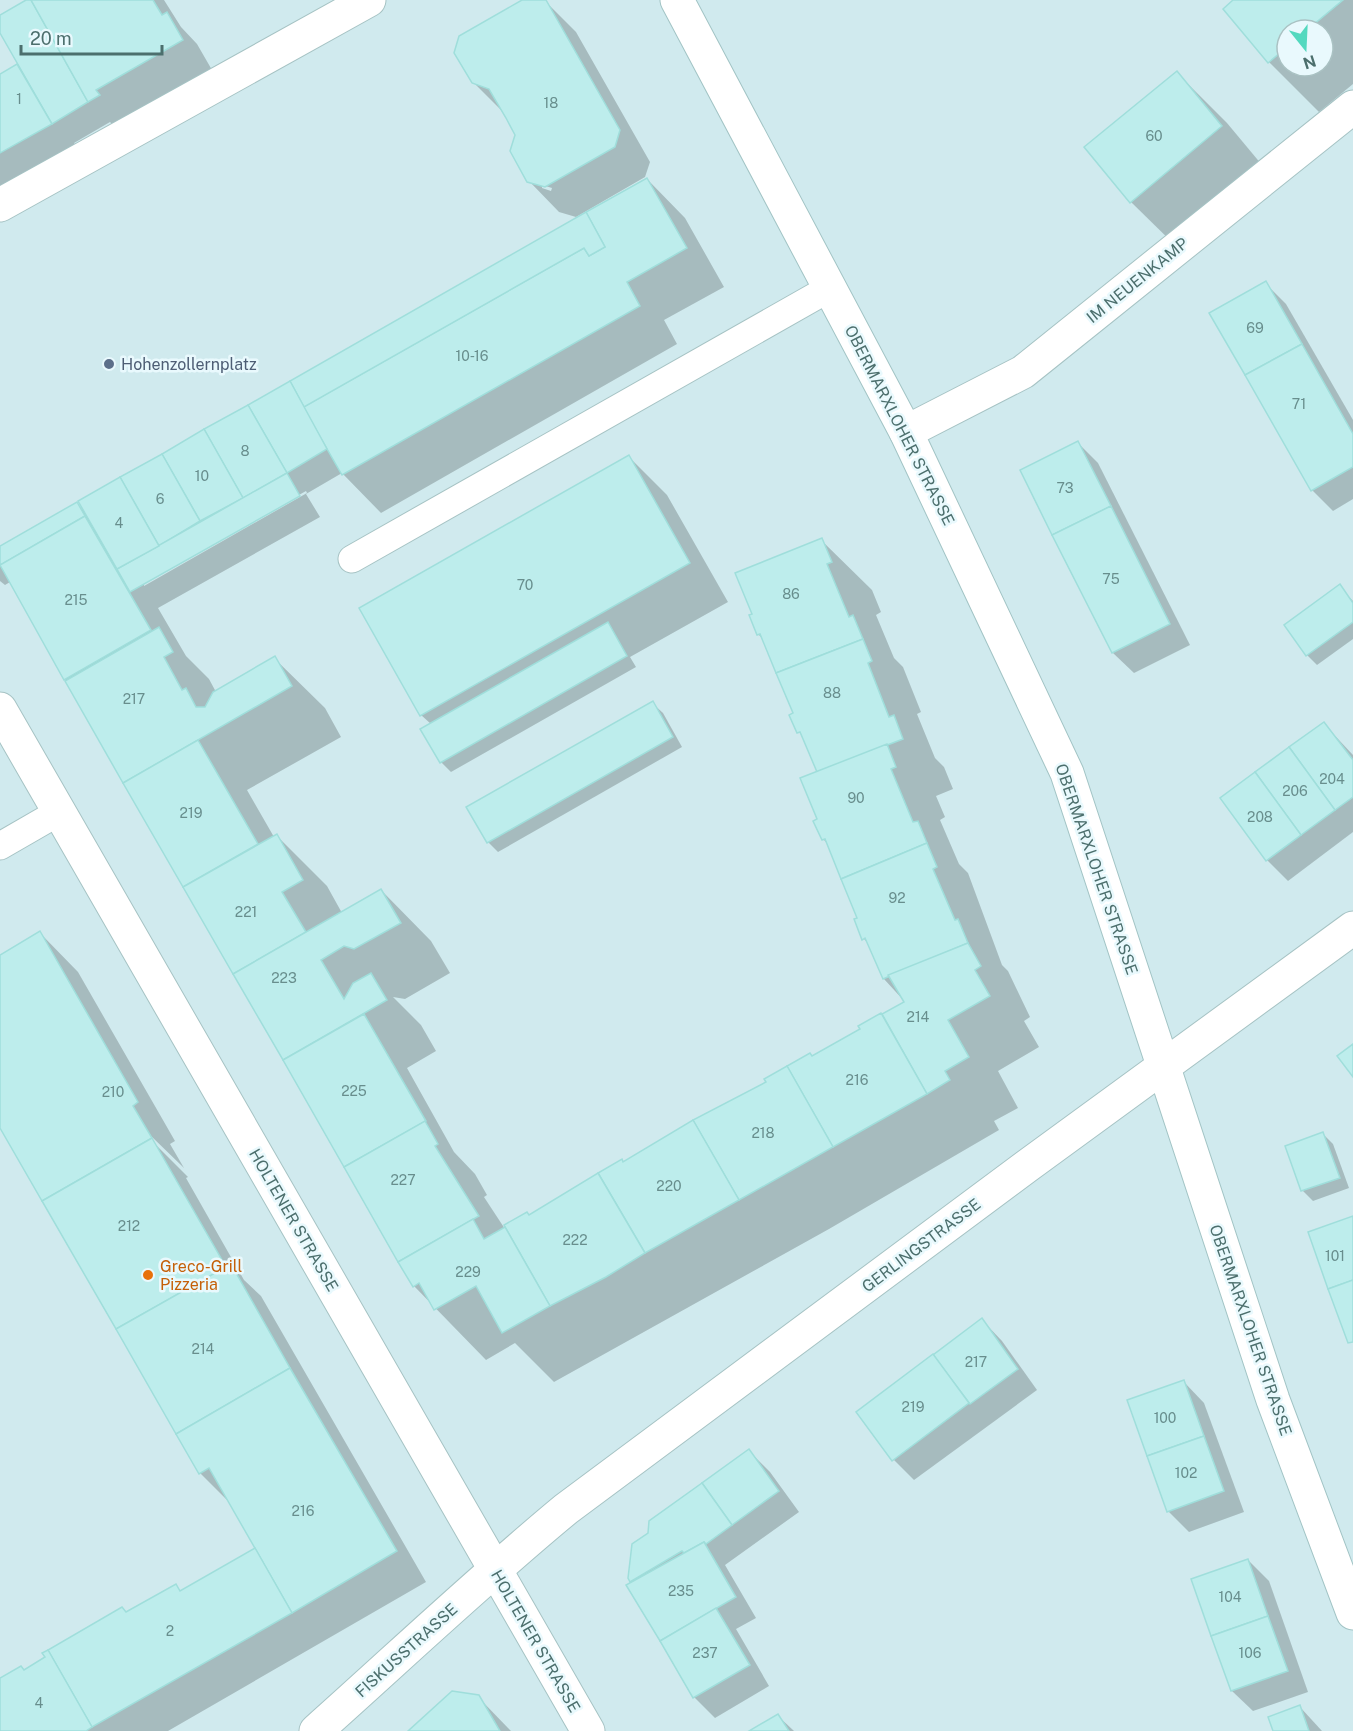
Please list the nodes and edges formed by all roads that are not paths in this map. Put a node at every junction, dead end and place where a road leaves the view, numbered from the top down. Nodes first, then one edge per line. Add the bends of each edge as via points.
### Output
1 (369, 0) edge
2 (677, 0) edge
3 (1353, 106) edge
4 (0, 205) edge
5 (830, 288) junction
6 (906, 432) junction
7 (352, 559) dead end
8 (0, 709) edge
9 (59, 812) junction
10 (0, 846) edge
11 (1353, 928) edge
12 (1163, 1065) junction
13 (494, 1568) junction
14 (1353, 1613) edge
15 (316, 1731) edge
16 (588, 1731) edge

1 - 4 street
2 - 5 street, OBERMARXLOHER STRASSE
3 - 6 street, IM NEUENKAMP via 1023,372
5 - 6 street, OBERMARXLOHER STRASSE
5 - 7 lane
6 - 12 street, OBERMARXLOHER STRASSE via 1067,773
8 - 9 street, HOLTENER STRASSE
9 - 10 lane
9 - 13 street, HOLTENER STRASSE
11 - 12 street, GERLINGSTRASSE
12 - 13 street, GERLINGSTRASSE via 566,1509
12 - 14 street, OBERMARXLOHER STRASSE via 1273,1400
13 - 15 street, FISKUSSTRASSE
13 - 16 street, HOLTENER STRASSE

